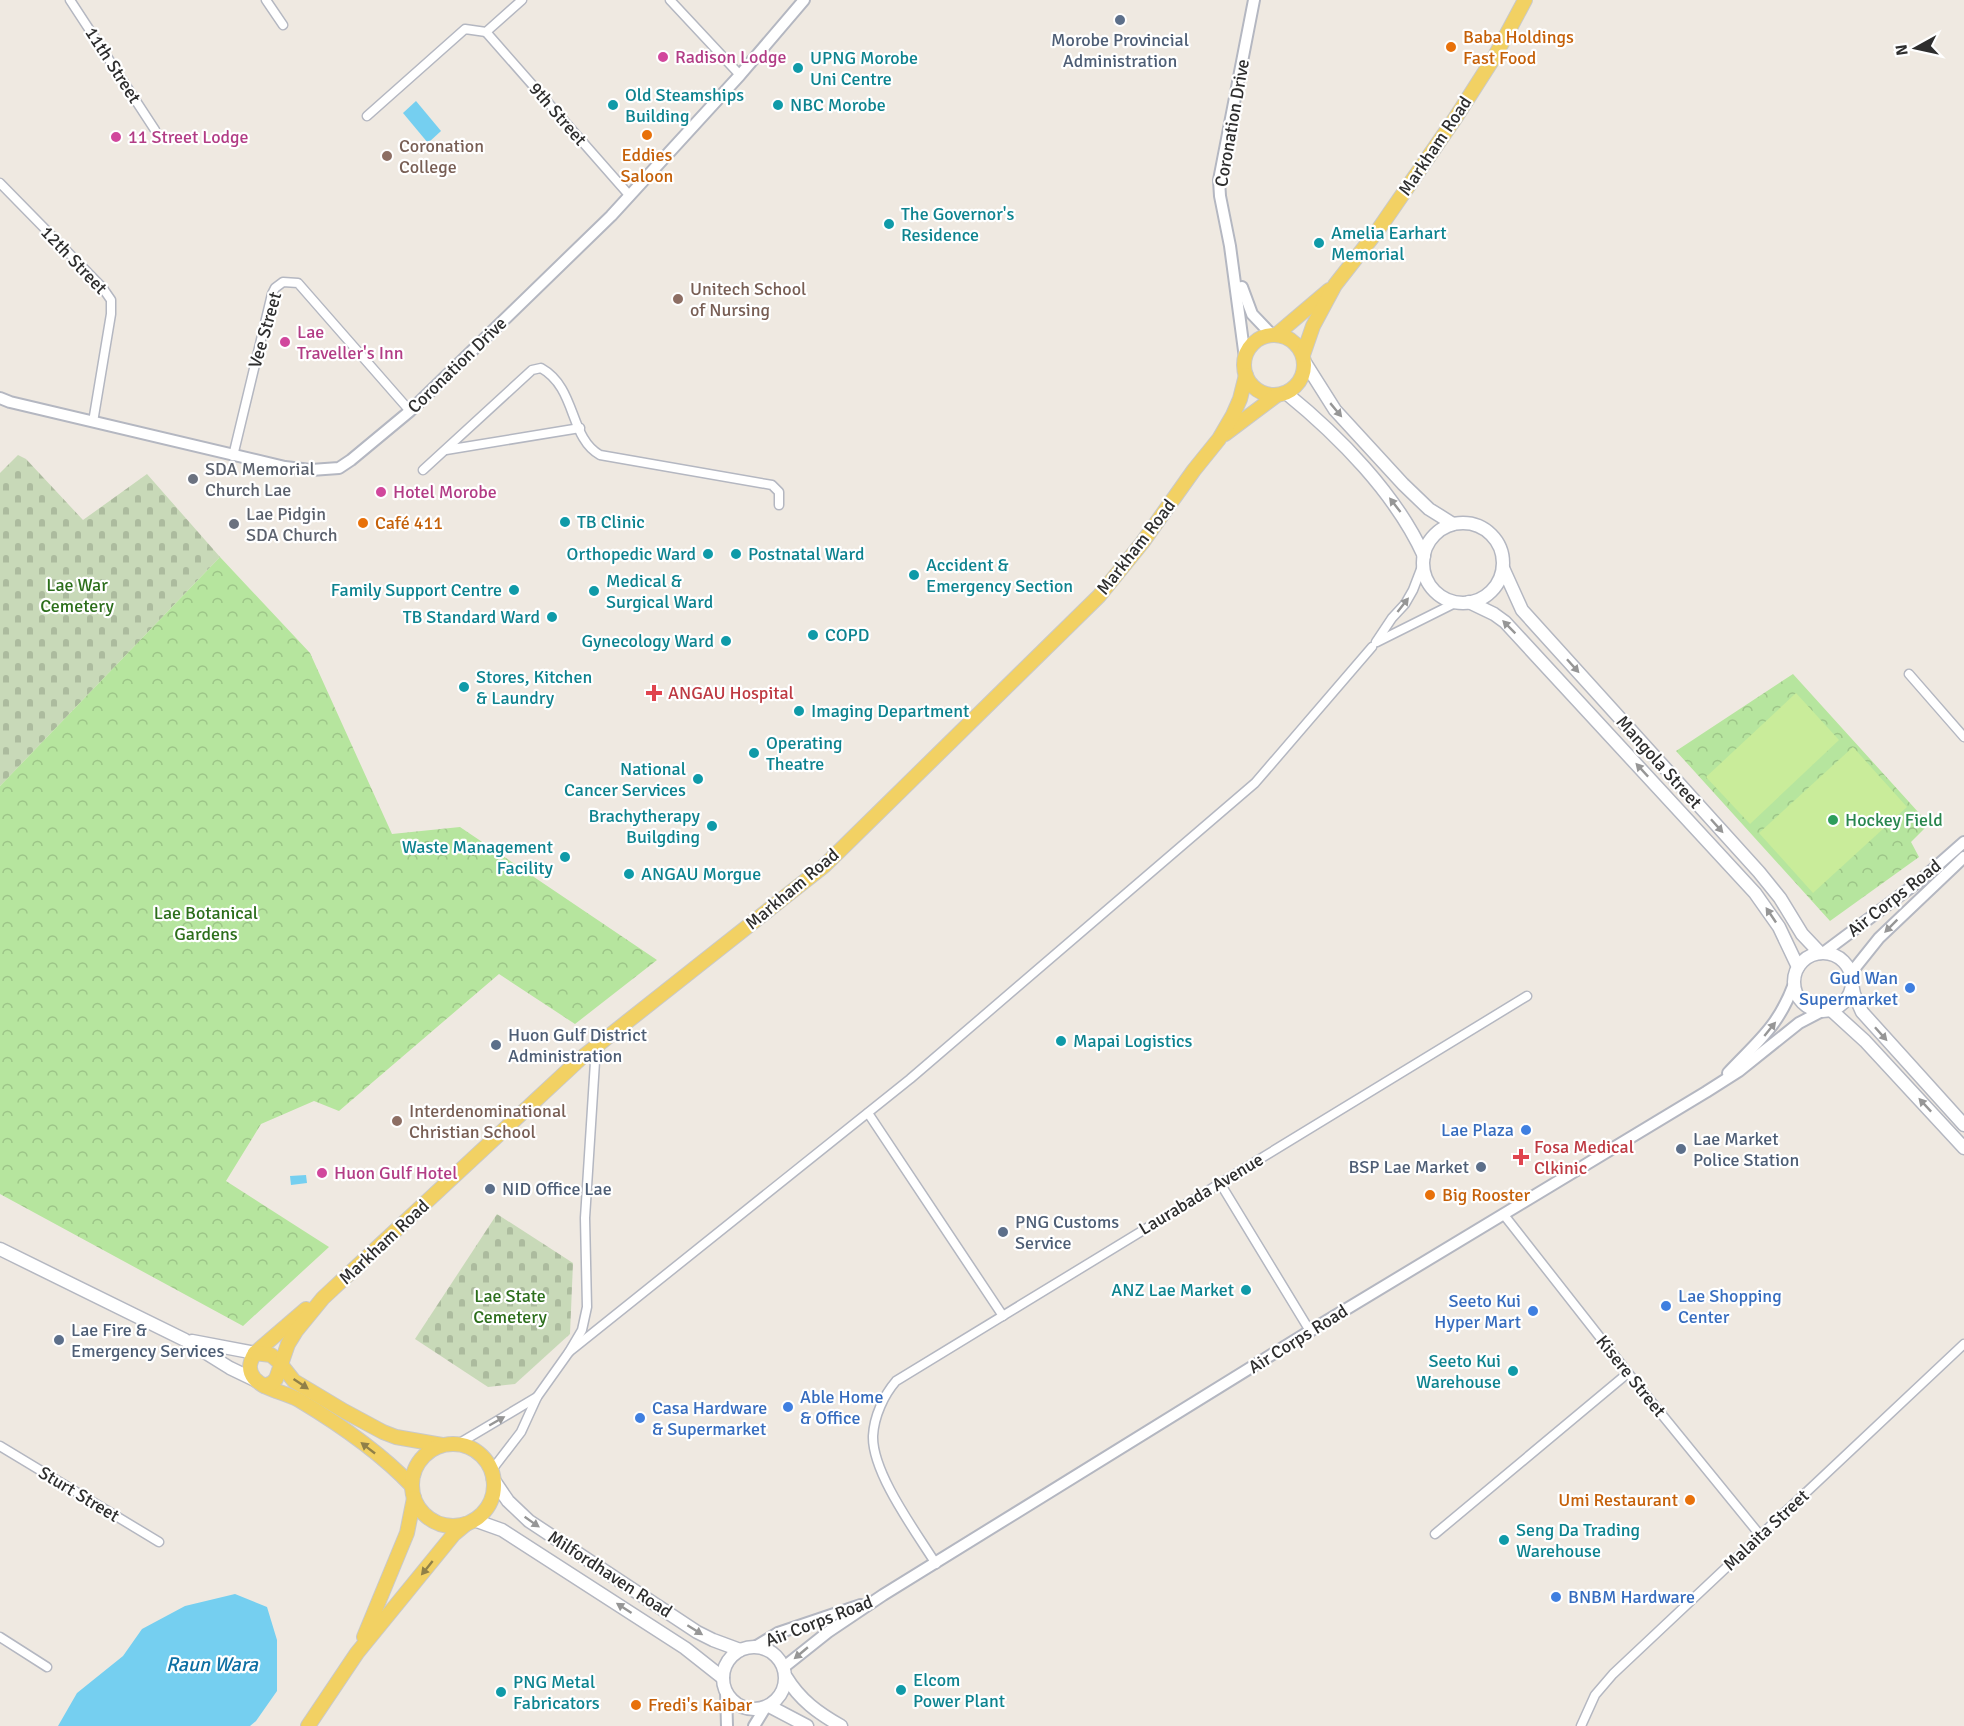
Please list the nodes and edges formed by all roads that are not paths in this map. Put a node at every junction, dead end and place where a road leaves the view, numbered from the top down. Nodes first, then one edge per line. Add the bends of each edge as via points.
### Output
1 (70, 0) edge
2 (266, 0) edge
3 (522, 0) edge
4 (670, 0) edge
5 (804, 0) edge
6 (1254, 0) edge
7 (1525, 0) edge
8 (283, 25) dead end
9 (486, 32) junction
10 (740, 75) junction
11 (367, 116) dead end
12 (155, 130) dead end
13 (0, 183) edge
14 (630, 196) junction
15 (1230, 246) junction
16 (1335, 285) junction
17 (1274, 335) junction
18 (1245, 358) junction
19 (1303, 358) junction
20 (1246, 375) junction
21 (1282, 394) junction
22 (0, 398) edge
23 (410, 411) junction
24 (93, 422) junction
25 (580, 428) junction
26 (1219, 439) junction
27 (445, 450) junction
28 (232, 456) junction
29 (423, 470) dead end
30 (779, 505) dead end
31 (1453, 524) junction
32 (1424, 560) junction
33 (1503, 568) junction
34 (1463, 602) junction
35 (1372, 647) dead end
36 (1909, 674) dead end
37 (1964, 737) edge
38 (1964, 842) edge
39 (1964, 857) edge
40 (1821, 953) junction
41 (1798, 967) junction
42 (1852, 979) junction
43 (1794, 984) junction
44 (1527, 996) dead end
45 (1826, 1010) junction
46 (596, 1046) junction
47 (1715, 1086) junction
48 (868, 1113) junction
49 (1964, 1125) edge
50 (1964, 1148) edge
51 (1220, 1183) junction
52 (1504, 1215) junction
53 (0, 1249) edge
54 (323, 1298) junction
55 (1003, 1316) junction
56 (1310, 1331) junction
57 (185, 1340) junction
58 (1964, 1344) edge
59 (569, 1352) junction
60 (255, 1353) junction
61 (281, 1365) junction
62 (1628, 1373) junction
63 (261, 1384) junction
64 (537, 1397) junction
65 (458, 1444) junction
66 (442, 1445) junction
67 (0, 1446) edge
68 (492, 1475) junction
69 (413, 1492) junction
70 (470, 1522) junction
71 (1435, 1534) dead end
72 (1760, 1535) junction
73 (159, 1542) dead end
74 (936, 1564) junction
75 (883, 1596) junction
76 (0, 1637) edge
77 (755, 1647) junction
78 (740, 1650) junction
79 (357, 1653) junction
80 (47, 1667) dead end
81 (785, 1672) junction
82 (723, 1678) junction
83 (726, 1691) junction
84 (767, 1707) junction
85 (312, 1725) edge
86 (727, 1726) edge
87 (754, 1726) edge
88 (807, 1726) edge
89 (841, 1726) edge
90 (1581, 1726) edge

1 - 12 street, 11th Street
2 - 8 street
3 - 9 street
4 - 10 street
5 - 10 street, Coronation Drive
6 - 15 street, Coronation Drive via 1219,180
7 - 16 main road, Markham Road via 1456,117
9 - 11 street via 465,29
9 - 14 street, 9th Street
10 - 14 street, Coronation Drive
13 - 24 street, 12th Street via 111,300
14 - 23 street, Coronation Drive
15 - 17 street, Coronation Drive via 1249,309
15 - 18 street, Coronation Drive
16 - 17 main road, Markham Road
16 - 19 main road, Markham Road via 1313,326
17 - 18 main road via 1255,342
17 - 19 main road via 1292,341
18 - 20 main road
19 - 21 main road via 1304,369 1298,383
19 -> 31 main road via 1335,410 1403,484 1429,509
20 - 21 main road via 1262,392
20 - 26 main road, Markham Road via 1237,407
21 - 26 main road, Markham Road
32 -> 21 main road via 1409,525 1386,494 1311,413
22 - 24 street, Coronation Drive
23 - 28 street, Coronation Drive via 339,468 311,470
23 - 28 street, Vee Street via 298,283 283,282 272,294
24 - 28 street, Coronation Drive
25 - 27 street
25 - 27 street via 563,388 541,368 532,370
25 - 30 street via 590,449 600,455 772,485 779,492
26 - 46 main road, Markham Road via 1099,596 824,866
27 - 29 street
31 - 32 main road via 1434,536
31 - 33 main road via 1471,524 1490,534 1502,552
32 - 34 main road via 1425,575 1437,593
34 -> 32 street via 1376,642 1405,604
33 - 34 main road via 1488,594
33 -> 40 main road, Mangola Street via 1522,610 1758,872 1802,934
41 -> 34 main road, Mangola Street via 1779,927 1755,893 1505,622
35 - 48 street via 1255,783
36 - 37 street
38 - 40 street, Air Corps Road via 1923,879
39 -> 42 street, Air Corps Road via 1862,957
40 - 41 main road via 1811,955
40 - 42 main road via 1830,953 1843,961
41 - 43 main road
42 - 45 main road via 1846,1000
42 -> 49 main road via 1862,1012
43 - 45 main road via 1806,1005
47 -> 43 street, Air Corps Road via 1770,1030
44 - 51 street, Laurabada Avenue
45 - 47 street, Air Corps Road via 1799,1023
50 -> 45 main road via 1865,1041
46 - 54 main road, Markham Road
46 - 59 street via 585,1218 586,1307 582,1330
47 - 52 street, Air Corps Road
48 - 55 street
48 - 59 street
51 - 55 street, Laurabada Avenue
51 - 56 street
52 - 56 street, Air Corps Road
52 - 62 street, Kisere Street
53 - 57 main road
54 - 60 main road, Markham Road
54 - 61 main road, Markham Road via 296,1331
55 - 74 street, Laurabada Avenue via 896,1381 880,1408 873,1435 877,1460
56 - 74 street, Air Corps Road
57 - 60 main road
57 - 63 main road
58 - 72 street, Malaita Street
59 - 64 street
60 - 61 main road via 271,1355
60 - 63 main road via 249,1368
61 - 63 main road, Markham Road via 272,1383
61 -> 66 main road via 294,1381 382,1431
62 - 71 street
62 - 72 street, Kisere Street
69 -> 63 main road via 400,1473 348,1432 290,1395
65 -> 64 street
64 - 68 street via 521,1432
65 - 66 main road
65 - 68 main road via 479,1453
66 - 69 main road via 420,1461 414,1473
67 - 73 street, Sturt Street
68 - 70 main road via 491,1501
68 -> 78 main road, Milfordhaven Road via 508,1501 529,1521 697,1632
69 - 70 main road via 424,1513 440,1524
69 - 79 main road via 406,1533
70 -> 79 main road via 454,1534
82 -> 70 main road, Milfordhaven Road via 685,1648 502,1530
72 - 90 street, Malaita Street via 1613,1674 1595,1695
74 - 75 street, Air Corps Road
75 - 77 street, Air Corps Road via 778,1633
75 -> 81 street, Air Corps Road via 828,1632
76 - 80 street
77 - 78 main road
77 - 81 main road via 767,1649 777,1657
78 - 82 main road via 728,1662
79 - 85 main road
81 - 84 main road via 780,1696
81 - 89 main road via 806,1703
82 - 83 main road
83 - 84 main road via 736,1704 745,1708
83 - 86 street
84 - 87 street
84 - 88 main road

